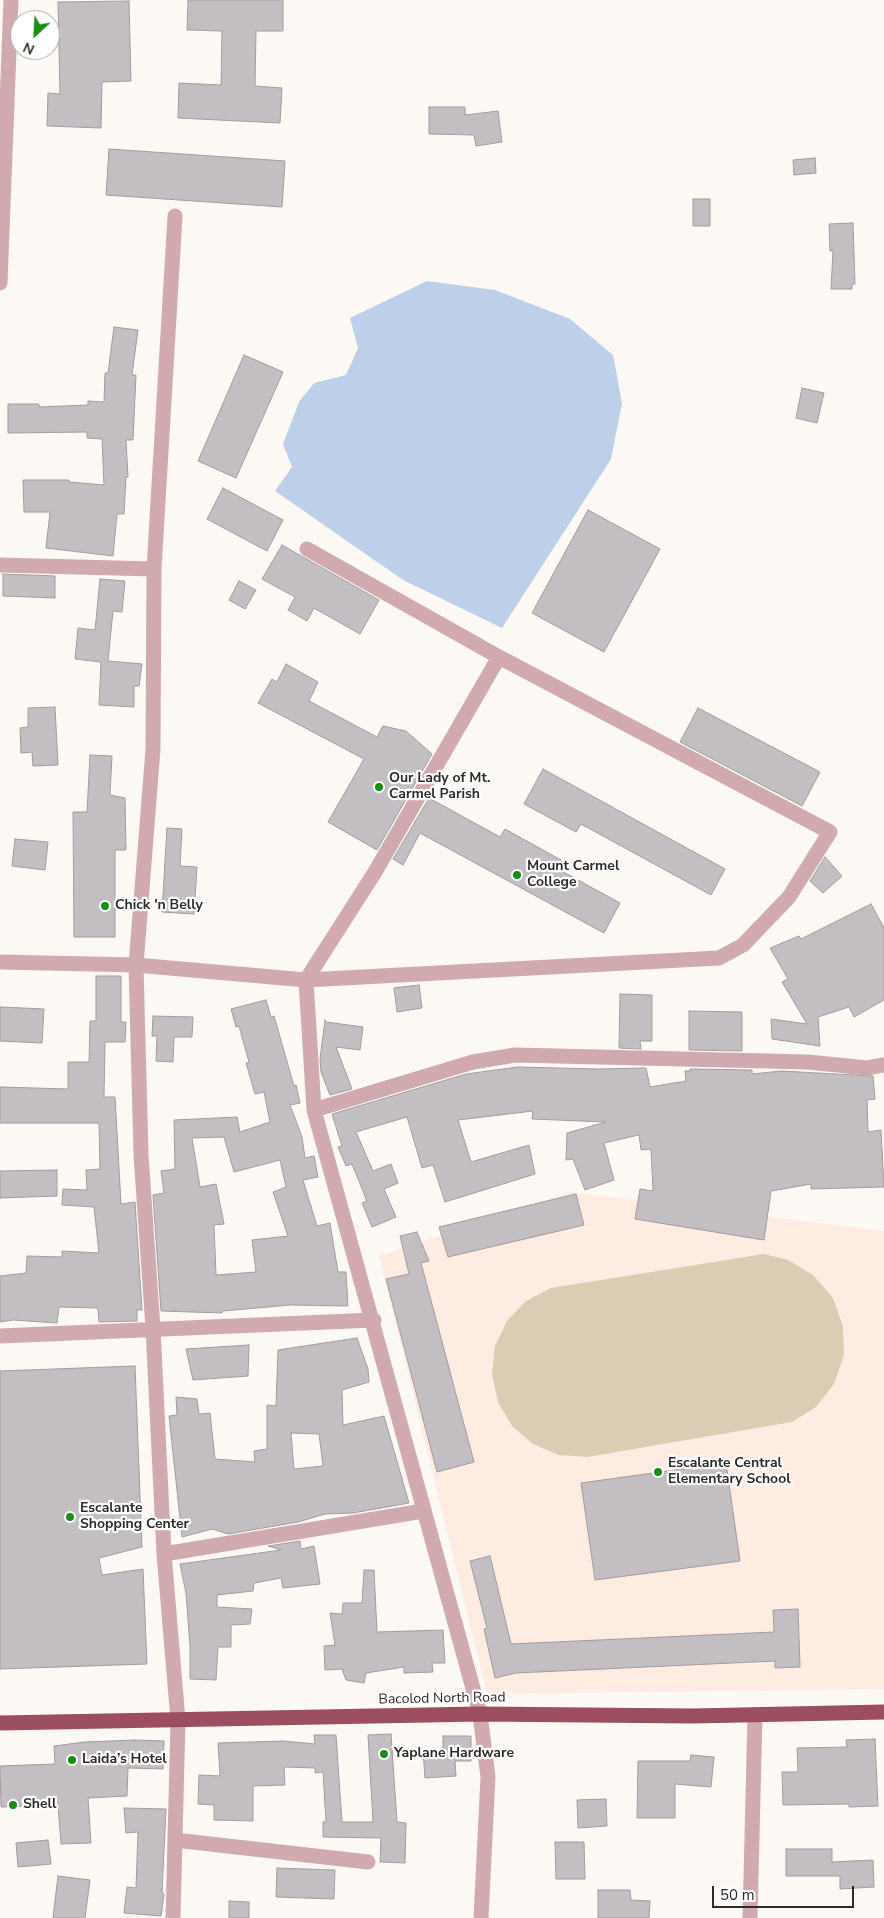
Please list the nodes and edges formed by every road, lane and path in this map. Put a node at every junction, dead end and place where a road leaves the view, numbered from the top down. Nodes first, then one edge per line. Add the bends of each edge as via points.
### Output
1 (10, 0) edge
2 (175, 216) dead end
3 (0, 265) edge
4 (0, 283) edge
5 (307, 549) dead end
6 (0, 565) edge
7 (154, 569) junction
8 (499, 657) junction
9 (0, 962) edge
10 (136, 965) junction
11 (306, 980) junction
12 (884, 1066) edge
13 (314, 1110) junction
14 (374, 1320) junction
15 (153, 1328) junction
16 (0, 1336) edge
17 (423, 1512) junction
18 (164, 1554) junction
19 (884, 1712) edge
20 (480, 1714) junction
21 (755, 1715) junction
22 (178, 1720) junction
23 (0, 1723) edge
24 (175, 1840) junction
25 (368, 1862) dead end
26 (173, 1918) edge
27 (481, 1918) edge
28 (750, 1918) edge

1 - 3 street
2 - 7 street
3 - 4 street
5 - 8 street
6 - 7 street
7 - 10 street via 153,750
8 - 11 street via 375,872
8 - 11 street via 830,832 789,897 743,945 719,958
9 - 10 street
10 - 11 street
10 - 15 street via 141,1155
11 - 13 street
12 - 13 street via 868,1068 808,1062 515,1054 473,1062
13 - 14 street
14 - 15 street
14 - 17 street
15 - 16 street
15 - 18 street
17 - 18 street
17 - 20 street
18 - 22 street
19 - 21 highway, Bacolod North Road
20 - 21 highway, Bacolod North Road
20 - 22 highway, Bacolod North Road
20 - 27 street via 488,1777
21 - 28 street
22 - 23 highway, Bacolod North Road
22 - 24 street
24 - 25 street
24 - 26 street

